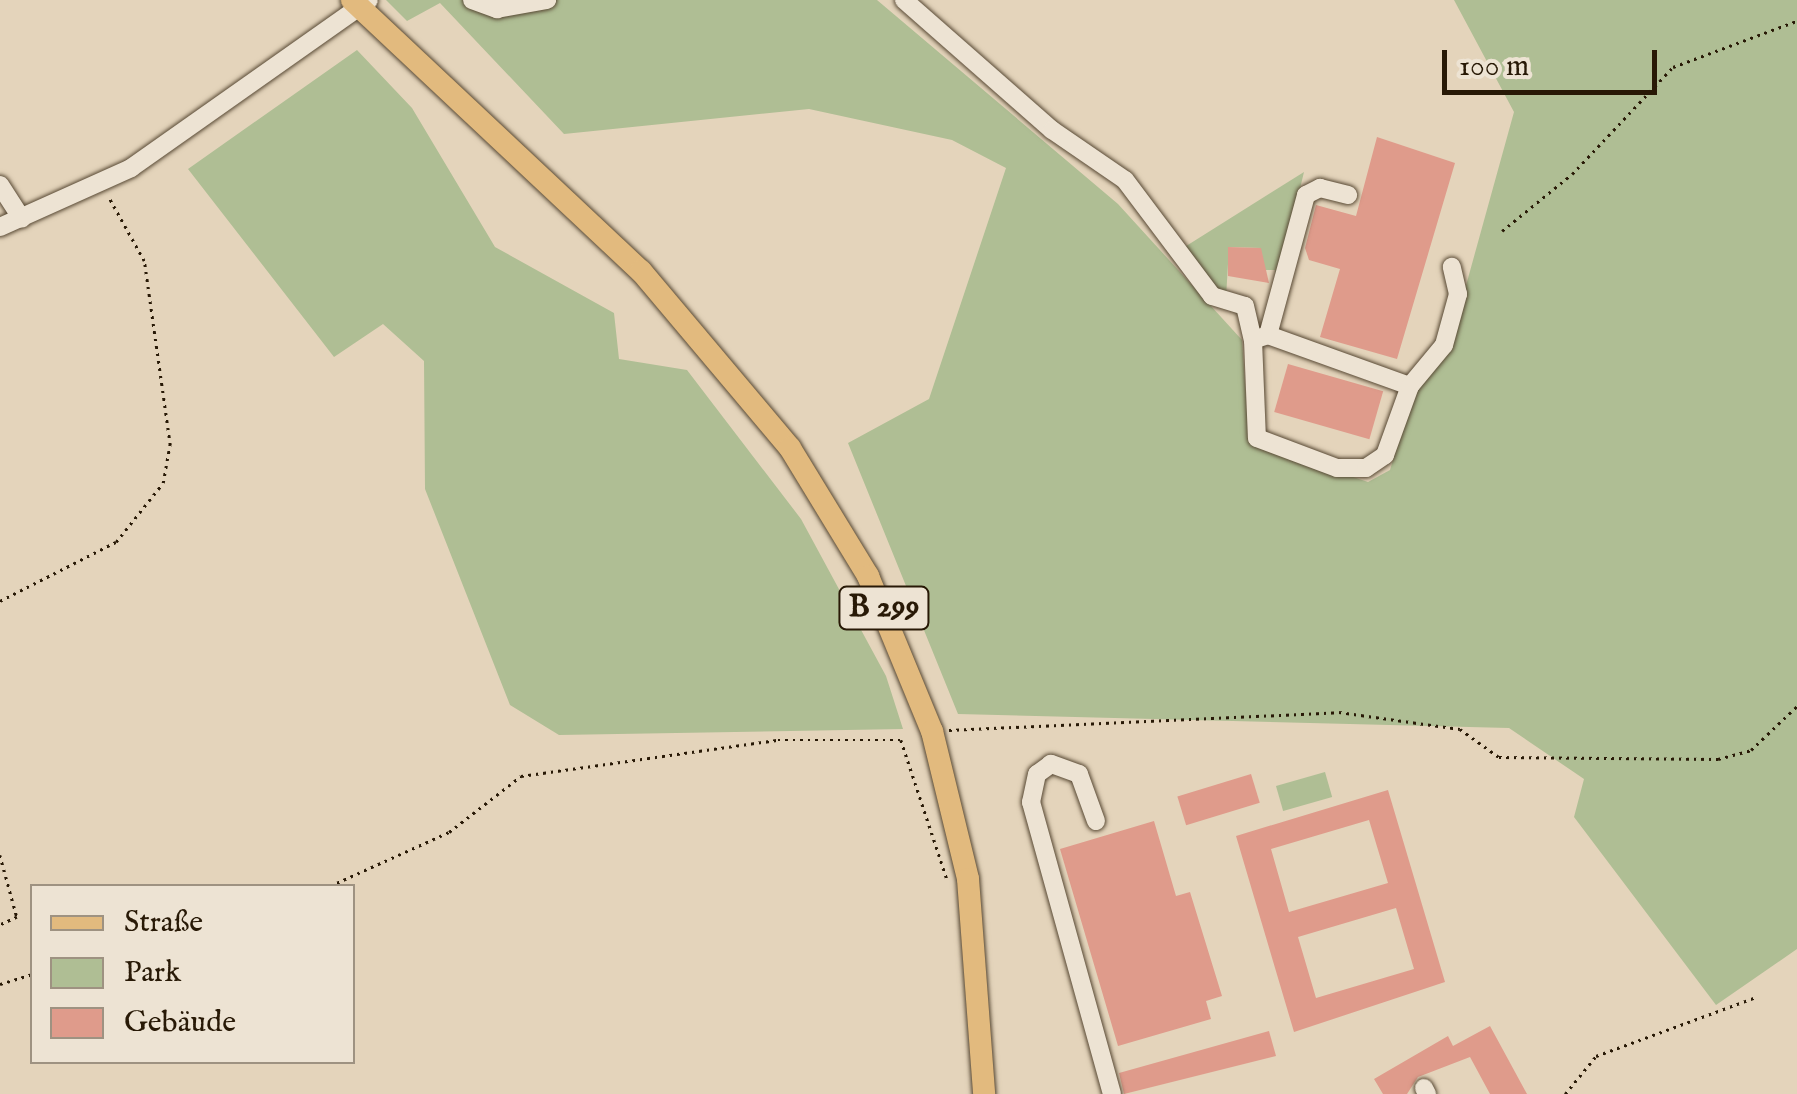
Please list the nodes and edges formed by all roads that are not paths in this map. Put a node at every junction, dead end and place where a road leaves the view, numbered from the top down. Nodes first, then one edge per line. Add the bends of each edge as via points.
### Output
1 (472, 0) edge
2 (546, 0) edge
3 (904, 0) edge
4 (361, 3) edge
5 (0, 186) edge
6 (1348, 196) dead end
7 (22, 219) junction
8 (0, 227) edge
9 (1452, 267) dead end
10 (1260, 338) junction
11 (1410, 386) junction
12 (1096, 822) dead end
13 (984, 1094) edge
14 (1112, 1094) edge

1 - 2 street via 497,10
3 - 10 street via 1052,130 1125,180 1212,296 1245,306
4 - 7 street via 100,183
4 - 13 main road, B 299 via 641,272 790,448 868,576 932,731 968,879
5 - 7 street
6 - 10 street via 1320,188 1306,195
7 - 8 street
9 - 11 street via 1458,294 1444,345
10 - 11 street
10 - 11 street via 1258,438 1337,468 1366,468 1385,455
12 - 14 street via 1079,774 1051,764 1037,774 1032,802

